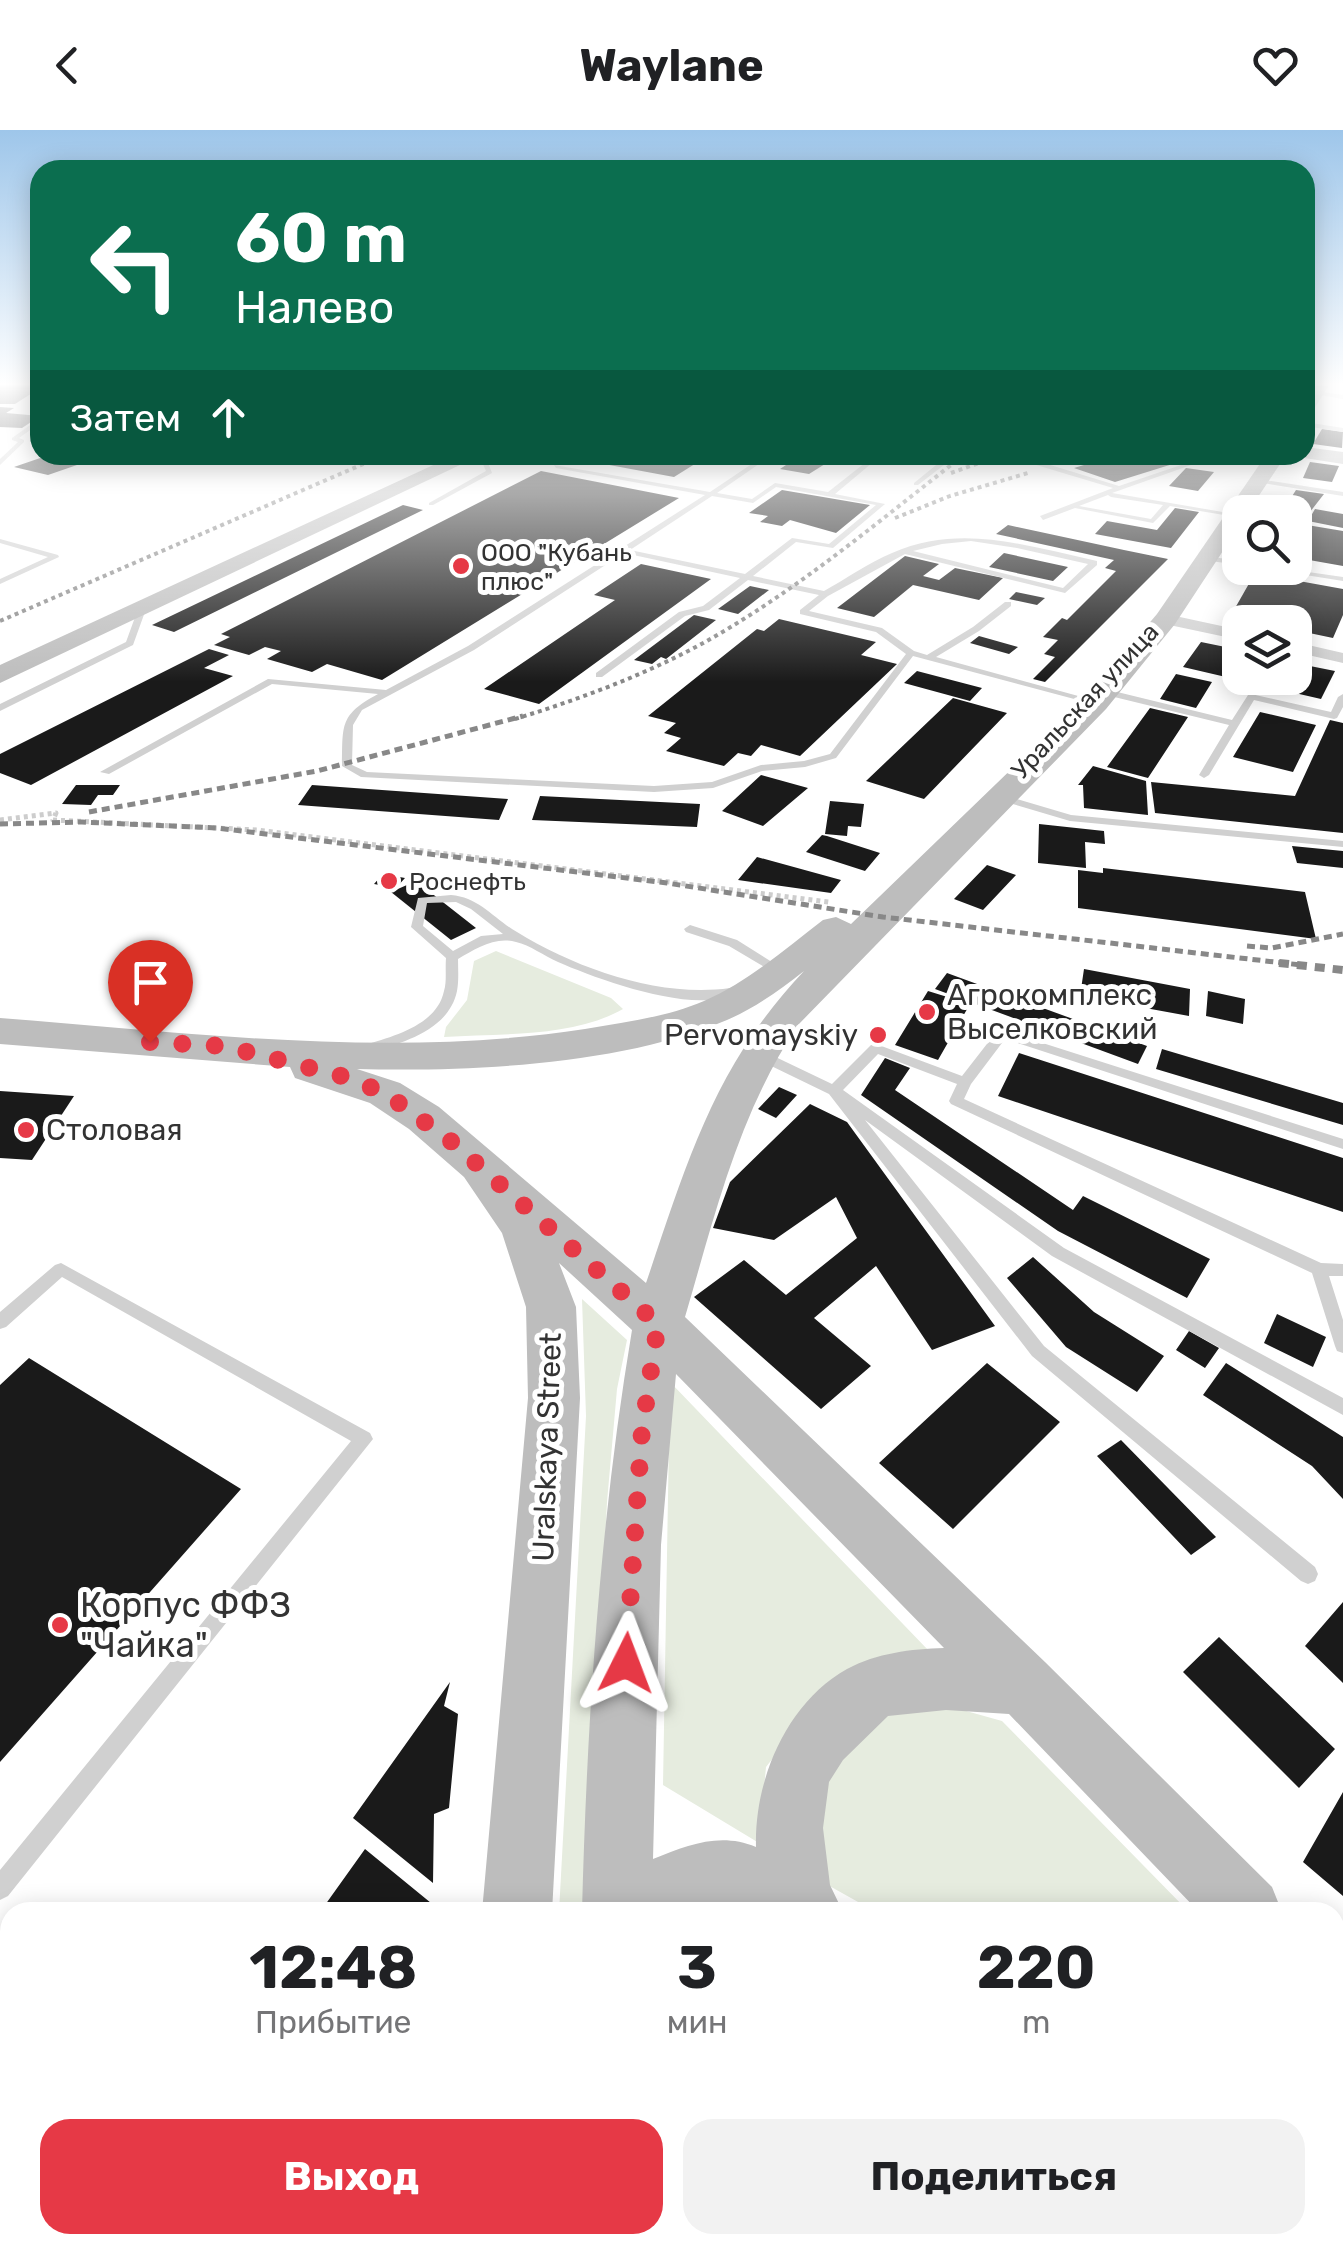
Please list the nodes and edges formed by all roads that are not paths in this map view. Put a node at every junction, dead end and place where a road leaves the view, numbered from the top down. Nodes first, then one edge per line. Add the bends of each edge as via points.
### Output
1 (408, 484) edge
2 (468, 484) edge
3 (656, 484) edge
4 (726, 484) edge
5 (842, 484) edge
6 (1106, 484) edge
7 (1130, 484) edge
8 (1319, 484) edge
9 (1119, 488) junction
10 (711, 494) junction
11 (829, 494) junction
12 (1111, 494) junction
13 (1343, 494) edge
14 (431, 504) dead end
15 (1168, 504) junction
16 (1074, 507) junction
17 (1222, 513) edge
18 (1042, 518) dead end
19 (1222, 533) edge
20 (1222, 533) edge
21 (0, 541) edge
22 (626, 551) junction
23 (906, 552) junction
24 (1206, 558) junction
25 (1222, 561) edge
26 (1312, 575) edge
27 (748, 577) junction
28 (1343, 579) edge
29 (0, 582) edge
30 (825, 594) junction
31 (1008, 604) dead end
32 (142, 608) junction
33 (1164, 618) junction
34 (1222, 631) edge
35 (1312, 651) edge
36 (912, 653) junction
37 (928, 658) junction
38 (1343, 658) edge
39 (0, 675) edge
40 (598, 676) dead end
41 (385, 692) junction
42 (1098, 697) junction
43 (1343, 697) edge
44 (0, 708) edge
45 (1235, 724) junction
46 (105, 772) dead end
47 (1204, 776) dead end
48 (999, 797) junction
49 (1343, 844) edge
50 (874, 912) junction
51 (690, 929) dead end
52 (516, 937) junction
53 (452, 957) junction
54 (780, 971) junction
55 (682, 1023) junction
56 (0, 1031) edge
57 (224, 1046) junction
58 (350, 1054) junction
59 (758, 1054) junction
60 (965, 1082) junction
61 (834, 1092) junction
62 (1343, 1144) edge
63 (480, 1165) junction
64 (1319, 1269) junction
65 (1343, 1270) edge
66 (0, 1322) edge
67 (658, 1324) junction
68 (1341, 1336) edge
69 (1343, 1408) edge
70 (1308, 1574) dead end
71 (1023, 1684) junction
72 (0, 1888) edge
73 (517, 1902) edge
74 (618, 1902) edge
75 (650, 1902) edge
76 (790, 1902) edge
77 (802, 1902) edge
78 (1237, 1902) edge

1 - 32 main road
2 - 14 lane
3 - 10 lane
4 - 10 lane
5 - 11 lane
6 - 9 lane
7 - 9 lane
8 - 13 lane
9 - 12 lane
10 - 11 lane via 753,501 776,485
10 - 22 lane
11 - 27 lane via 882,504 830,546 794,540
12 - 15 lane
12 - 16 lane
15 - 16 lane via 1153,522
15 - 17 lane
16 - 18 lane
19 - 24 main road
20 - 33 main road, Уральская улица
21 - 29 lane via 56,558
22 - 27 lane
22 - 41 lane via 471,648
23 - 23 lane via 1065,591 1094,563 968,538
23 - 30 lane
24 - 25 lane
24 - 33 main road
26 - 28 lane
27 - 30 lane
27 - 40 lane via 706,608 682,614
30 - 36 lane via 803,612 879,630
31 - 37 lane
32 - 39 main road
32 - 44 lane via 130,644
33 - 34 street
33 - 42 main road, Уральская улица
35 - 38 street
36 - 37 lane
36 - 41 lane via 833,756 761,768 713,786 365,775 347,766 348,725 359,708
37 - 42 lane
41 - 46 lane via 271,681
42 - 45 lane
42 - 48 main road, Уральская улица
43 - 45 lane via 1334,716 1251,697
45 - 47 lane
48 - 49 lane via 1070,818
48 - 50 main road, Уральская улица
48 - 50 main road, Уральская улица
50 - 54 main road
50 - 59 main road
51 - 54 lane via 724,938
52 - 53 lane via 485,939
52 - 53 lane via 461,900 422,900 417,927
52 - 54 lane via 676,996 711,997
53 - 58 lane via 449,998 428,1022 405,1038
54 - 55 main road via 745,996
55 - 58 main road via 570,1046 446,1057
55 - 59 main road via 720,1023 747,1037
56 - 57 main road
57 - 58 main road
57 - 63 main road, Uralskaya Street via 385,1093
59 - 61 lane
59 - 67 main road via 718,1133
60 - 61 lane via 876,1048
60 - 62 lane via 1002,1034
60 - 64 lane via 956,1101
61 - 69 lane via 1058,1252
61 - 70 lane via 1038,1351
63 - 67 main road
63 - 73 main road, Uralskaya Street via 523,1228 551,1307 554,1398
64 - 65 lane
64 - 68 lane
66 - 72 lane via 61,1269 364,1440
67 - 71 main road
67 - 74 main road via 632,1545
71 - 77 main road via 936,1679 868,1692 824,1732 792,1787 788,1848
71 - 78 main road
75 - 76 main road via 697,1875 745,1877

